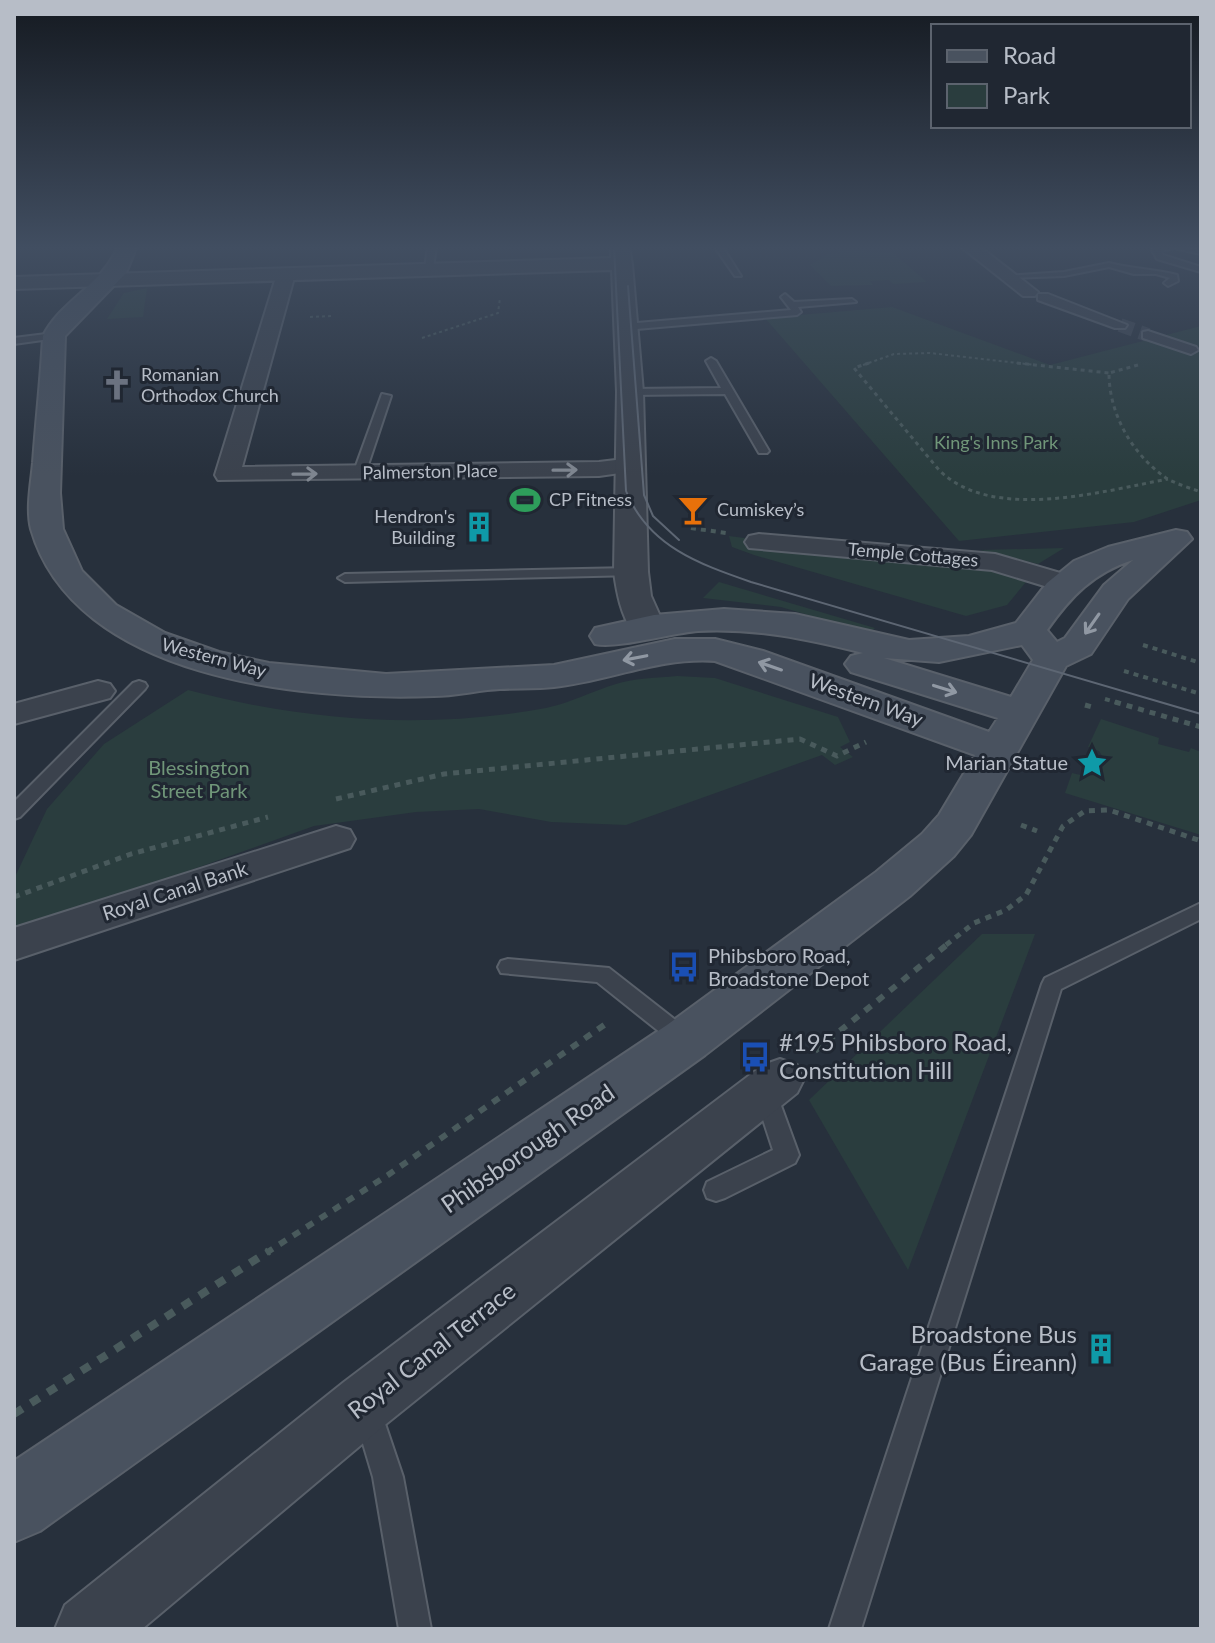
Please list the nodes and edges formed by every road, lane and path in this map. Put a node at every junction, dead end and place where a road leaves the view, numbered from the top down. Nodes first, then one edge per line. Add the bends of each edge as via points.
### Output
1 (53, 323) edge
2 (66, 323) edge
3 (272, 323) edge
4 (469, 323) edge
5 (625, 323) edge
6 (675, 323) edge
7 (1114, 323) edge
8 (1120, 325) tunnel mouth
9 (625, 327) junction
10 (56, 332) junction
11 (1148, 335) tunnel mouth
12 (422, 338) dead end
13 (14, 341) edge
14 (1191, 350) joint
15 (711, 361) dead end
16 (1109, 373) junction
17 (728, 391) junction
18 (630, 392) junction
19 (386, 396) dead end
20 (763, 451) dead end
21 (632, 465) junction
22 (359, 474) junction
23 (1168, 479) junction
24 (1201, 492) edge
25 (1189, 534) edge
26 (759, 542) dead end
27 (631, 572) junction
28 (345, 578) dead end
29 (1064, 583) junction
30 (717, 620) junction
31 (646, 625) junction
32 (1040, 645) junction
33 (1143, 645) dead end
34 (1201, 663) edge
35 (1124, 671) dead end
36 (493, 678) junction
37 (139, 686) dead end
38 (98, 691) dead end
39 (1201, 694) edge
40 (1105, 699) dead end
41 (1085, 705) dead end
42 (1096, 708) dead end
43 (14, 714) edge
44 (1201, 727) edge
45 (1011, 732) junction
46 (846, 752) dead end
47 (14, 813) edge
48 (281, 813) dead end
49 (330, 821) joint
50 (1021, 825) dead end
51 (1037, 831) dead end
52 (1201, 841) edge
53 (14, 897) edge
54 (1201, 910) edge
55 (14, 944) edge
56 (508, 967) dead end
57 (608, 1023) dead end
58 (686, 1040) junction
59 (772, 1084) junction
60 (716, 1190) dead end
61 (365, 1403) junction
62 (14, 1414) edge
63 (14, 1505) edge
64 (89, 1629) edge
65 (415, 1629) edge
66 (845, 1629) edge

1 - 10 street, Western Way
2 - 10 main road
3 -> 22 street, Palmerston Place via 227,475
4 - 12 path
5 - 9 street
6 - 9 lane
7 - 8 street
9 - 18 street
10 - 13 lane
10 - 36 main road, Western Way via 45,483 47,528 61,567 88,603 135,634 185,654 284,677 433,685
11 - 14 street
14 - 16 path
15 - 17 lane
16 - 23 path via 1109,397 1122,427 1140,455
16 - 23 path via 930,353 894,354 854,368 949,480 968,490 1002,498 1047,498
17 - 18 lane
17 - 20 lane
18 - 21 street
19 - 22 lane
22 -> 21 street, Palmerston Place
21 - 27 street
23 - 24 path
25 - 29 main road via 1112,555
25 -> 32 main road via 1116,592 1078,646
26 - 29 street, Temple Cottages via 995,562
27 - 28 lane
27 - 31 street
29 - 32 main road, Phibsborough Road
30 - 31 main road, Western Way
30 - 32 main road, Western Way via 795,625 905,651
30 -> 45 main road, Western Way
31 - 36 main road, Western Way via 537,657
32 - 45 main road, Phibsborough Road
33 - 34 path
35 - 39 path
45 -> 36 main road, Western Way via 713,650 663,653 556,676
37 - 47 lane
38 - 43 street
40 - 44 path
41 - 42 path
45 - 58 main road, Phibsborough Road via 970,804 938,845
46 - 49 path via 837,756 800,739 444,774
48 - 53 path via 131,854
49 - 55 street, Royal Canal Bank
50 - 51 path
52 - 59 path via 1101,809 1073,815 1062,826 1030,891 1002,913 974,923
54 - 66 lane via 1052,984
56 - 58 lane via 602,974
57 - 62 path via 388,1175
58 - 63 main road, Phibsborough Road
59 - 60 lane via 787,1155
59 - 61 street, Royal Canal Terrace
61 - 64 street, Royal Canal Terrace
61 - 65 lane via 388,1477

